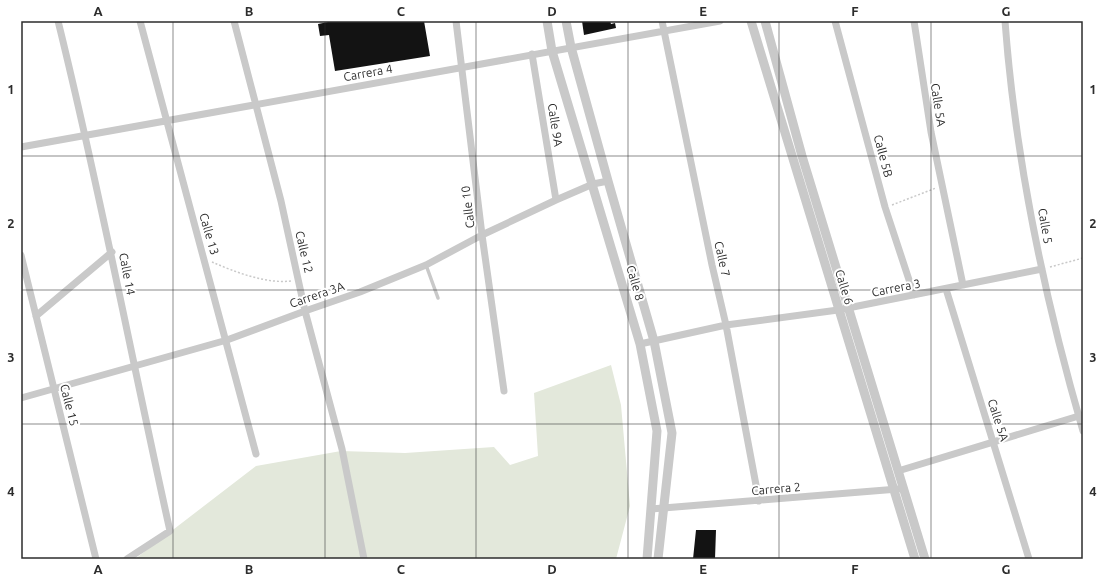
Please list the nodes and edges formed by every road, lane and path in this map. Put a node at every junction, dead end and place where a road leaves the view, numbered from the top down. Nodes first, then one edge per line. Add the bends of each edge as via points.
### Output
1 (58, 21) edge
2 (140, 21) edge
3 (234, 21) edge
4 (456, 21) edge
5 (547, 21) edge
6 (566, 21) edge
7 (662, 21) edge
8 (720, 21) edge
9 (751, 21) edge
10 (765, 21) edge
11 (835, 21) edge
12 (914, 21) edge
13 (1005, 21) edge
14 (664, 30) junction
15 (571, 47) junction
16 (552, 50) junction
17 (532, 54) junction
18 (463, 67) junction
19 (255, 104) junction
20 (166, 121) junction
21 (87, 135) junction
22 (21, 147) edge
23 (802, 156) junction
24 (792, 159) junction
25 (608, 181) junction
26 (593, 184) junction
27 (942, 186) junction
28 (556, 200) junction
29 (885, 207) junction
30 (482, 235) junction
31 (112, 252) junction
32 (21, 256) edge
33 (204, 257) junction
34 (1083, 258) edge
35 (426, 265) junction
36 (1042, 269) junction
37 (299, 280) junction
38 (962, 285) junction
39 (946, 289) junction
40 (914, 295) junction
41 (438, 298) dead end
42 (849, 308) junction
43 (305, 310) junction
44 (838, 310) junction
45 (36, 316) junction
46 (726, 325) junction
47 (227, 340) junction
48 (654, 341) junction
49 (640, 344) junction
50 (134, 368) junction
51 (53, 389) junction
52 (504, 391) dead end
53 (21, 398) edge
54 (1081, 415) edge
55 (1083, 431) edge
56 (994, 442) junction
57 (256, 454) dead end
58 (898, 471) junction
59 (903, 489) junction
60 (894, 490) junction
61 (760, 501) junction
62 (651, 509) junction
63 (664, 509) junction
64 (96, 559) edge
65 (127, 559) edge
66 (364, 559) edge
67 (647, 559) edge
68 (658, 559) edge
69 (915, 559) edge
70 (925, 559) edge
71 (1029, 559) edge

1 - 21 street, Calle 14
2 - 20 street, Calle 13
3 - 19 street, Calle 12
4 - 18 street, Calle 10
5 - 16 street, Calle 8
6 - 15 street, Calle 8
7 - 14 street, Calle 7
8 - 14 street, Carrera 4
9 - 24 street, Calle 6
10 - 23 street, Calle 6
11 - 29 street, Calle 5B
12 - 27 street, Calle 5A
13 - 36 street, Calle 5 via 1015,121
14 - 15 street, Carrera 4
14 - 46 street, Calle 7
15 - 16 street, Carrera 4
15 - 25 street, Calle 8
16 - 17 street, Carrera 4
16 - 26 street, Calle 8
17 - 18 street, Carrera 4
17 - 28 street, Calle 9A
18 - 19 street, Carrera 4
18 - 30 street, Calle 10
19 - 20 street, Carrera 4
19 - 37 street, Calle 12
20 - 21 street, Carrera 4
20 - 33 street, Calle 13
21 - 22 street, Carrera 4
21 - 31 street, Calle 14
23 - 24 street
23 - 42 street, Calle 6
24 - 44 street, Calle 6
25 - 26 street, Carrera 3A
25 - 48 street, Calle 8
26 - 28 street, Carrera 3A
26 - 49 street, Calle 8
27 - 29 path
27 - 38 street, Calle 5A
28 - 30 street, Carrera 3A
29 - 40 street, Calle 5B
30 - 35 street, Carrera 3A
30 - 52 street, Calle 10
31 - 45 street
31 - 50 street, Calle 14
32 - 45 street, Calle 15
33 - 37 path via 229,270 264,279
33 - 47 street, Calle 13
34 - 36 path
35 - 41 lane
35 - 43 street, Carrera 3A via 360,292
36 - 38 street, Carrera 3
36 - 54 street, Calle 5
37 - 43 street, Calle 12
38 - 39 street, Carrera 3
39 - 40 street, Carrera 3
39 - 56 street, Calle 5A
40 - 42 street, Carrera 3
42 - 44 street, Carrera 3
42 - 58 street, Calle 6
43 - 47 street, Carrera 3A
43 - 66 street, Calle 12 via 342,449
44 - 46 street, Carrera 3
44 - 60 street, Calle 6
45 - 51 street, Calle 15
46 - 48 street, Carrera 3
46 - 61 street, Calle 7
47 - 50 street, Carrera 3A
47 - 57 street, Calle 13
48 - 49 street, Carrera 3
48 - 63 street, Calle 8 via 672,433
49 - 62 street, Calle 8 via 657,431
50 - 51 street, Carrera 3A
50 - 65 street, Calle 14 via 170,532
51 - 53 street, Carrera 3A
51 - 64 street, Calle 15
54 - 55 street, Calle 5
54 - 56 street
56 - 58 street
56 - 71 street, Calle 5A
58 - 59 street, Calle 6
59 - 60 street, Carrera 2
59 - 70 street, Calle 6
60 - 61 street, Carrera 2
60 - 69 street, Calle 6
61 - 63 street, Carrera 2
62 - 63 street, Carrera 2
62 - 67 street, Calle 8
63 - 68 street, Calle 8

